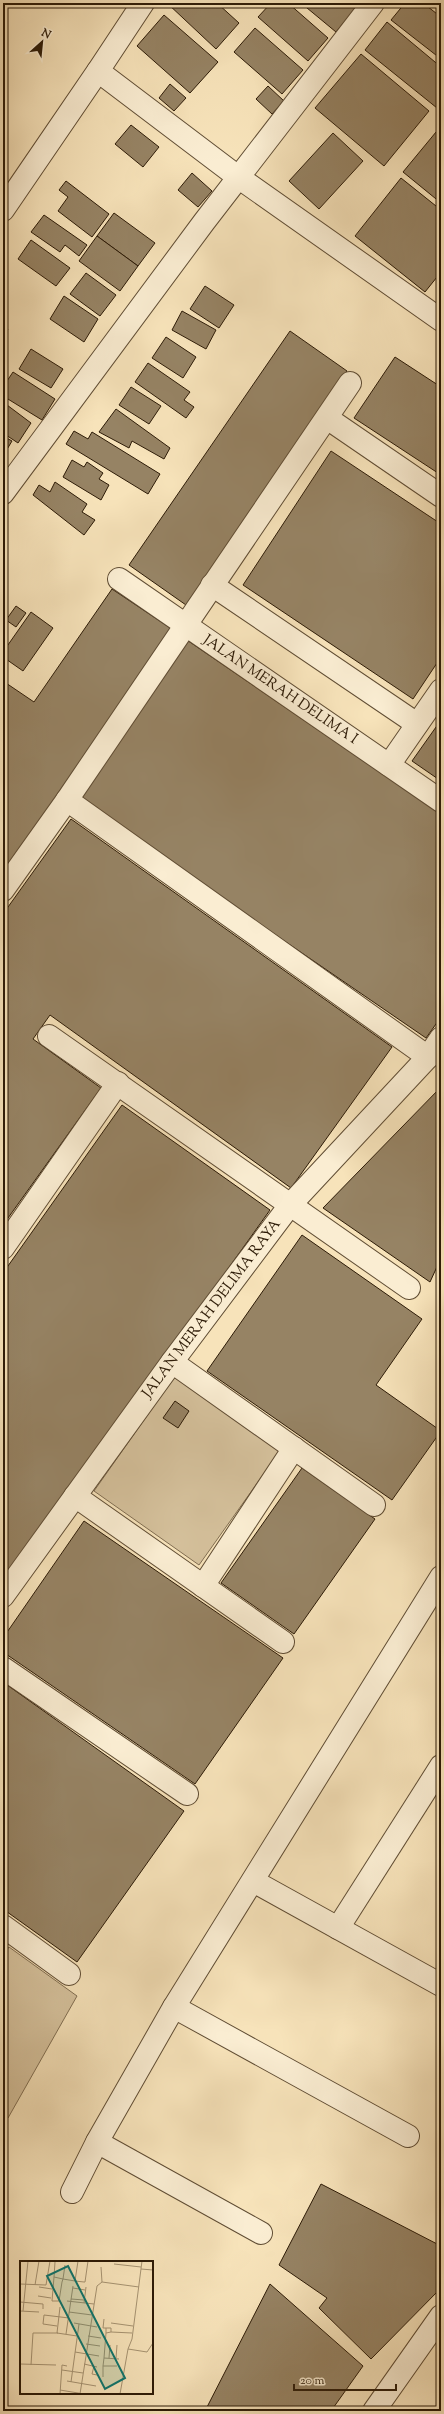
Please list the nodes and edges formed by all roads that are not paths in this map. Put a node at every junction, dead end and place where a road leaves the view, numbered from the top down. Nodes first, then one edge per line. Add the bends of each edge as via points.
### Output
1 (144, 3) edge
2 (373, 3) edge
3 (98, 72) junction
4 (238, 177) junction
5 (3, 210) edge
6 (439, 313) edge
7 (350, 383) dead end
8 (327, 418) junction
9 (3, 492) edge
10 (441, 496) edge
11 (118, 580) dead end
12 (212, 585) junction
13 (184, 625) junction
14 (441, 690) edge
15 (417, 724) junction
16 (389, 765) junction
17 (67, 800) junction
18 (441, 801) edge
19 (3, 890) edge
20 (49, 1036) dead end
21 (441, 1038) edge
22 (428, 1057) junction
23 (118, 1083) junction
24 (290, 1205) junction
25 (3, 1248) edge
26 (409, 1288) dead end
27 (172, 1362) junction
28 (294, 1448) junction
29 (75, 1496) junction
30 (374, 1505) dead end
31 (441, 1577) edge
32 (203, 1586) junction
33 (3, 1596) edge
34 (283, 1642) dead end
35 (3, 1668) edge
36 (441, 1766) edge
37 (187, 1794) dead end
38 (253, 1881) junction
39 (338, 1928) junction
40 (4, 1930) edge
41 (69, 1974) dead end
42 (441, 1986) edge
43 (174, 2007) junction
44 (408, 2136) dead end
45 (97, 2142) junction
46 (72, 2192) dead end
47 (262, 2234) dead end
48 (441, 2316) edge
49 (374, 2411) edge

1 - 3 street
2 - 4 street
3 - 4 street
3 - 5 street
4 - 6 street
4 - 9 street
7 - 8 street
8 - 10 street
8 - 12 street
11 - 13 street, JALAN MERAH DELIMA I
12 - 13 street
12 - 15 street
13 - 16 street, JALAN MERAH DELIMA I
13 - 17 street
14 - 15 street
15 - 16 street
16 - 18 street, JALAN MERAH DELIMA I
17 - 19 street
17 - 22 street
20 - 23 street
21 - 22 street, JALAN MERAH DELIMA RAYA
22 - 24 street, JALAN MERAH DELIMA RAYA
23 - 24 street
23 - 25 street
24 - 26 street
24 - 27 street, JALAN MERAH DELIMA RAYA
27 - 28 street
27 - 29 street, JALAN MERAH DELIMA RAYA
28 - 30 street
28 - 32 street
29 - 32 street
29 - 33 street, JALAN MERAH DELIMA RAYA
31 - 38 street
32 - 34 street
35 - 37 street
36 - 39 street
38 - 39 street
38 - 43 street
39 - 42 street
40 - 41 street
43 - 44 street
43 - 45 street
45 - 46 street
45 - 47 street
48 - 49 street

